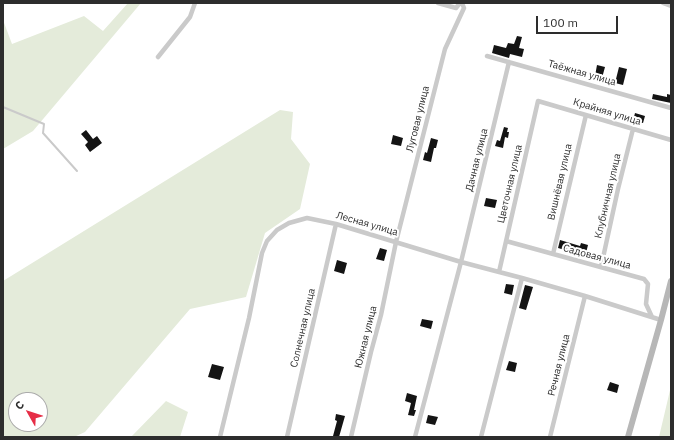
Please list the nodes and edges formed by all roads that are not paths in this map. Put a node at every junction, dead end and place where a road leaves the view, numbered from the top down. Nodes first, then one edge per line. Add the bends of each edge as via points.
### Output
1 (195, 3) edge
2 (438, 3) edge
3 (461, 3) edge
4 (663, 3) edge
5 (671, 6) edge
6 (487, 56) dead end
7 (158, 57) dead end
8 (509, 62) junction
9 (538, 101) joint
10 (3, 107) edge
11 (671, 108) edge
12 (586, 115) junction
13 (633, 129) junction
14 (671, 140) edge
15 (76, 171) dead end
16 (336, 224) junction
17 (506, 241) junction
18 (396, 242) junction
19 (553, 254) junction
20 (461, 262) junction
21 (602, 267) junction
22 (499, 272) junction
23 (522, 278) junction
24 (671, 281) edge
25 (585, 296) junction
26 (652, 317) junction
27 (661, 320) junction
28 (220, 437) edge
29 (287, 437) edge
30 (351, 437) edge
31 (415, 437) edge
32 (481, 437) edge
33 (550, 437) edge
34 (628, 437) edge

1 - 7 street via 190,17
2 - 3 street via 456,8
3 - 18 street, Луговая улица via 464,8 445,49
4 - 5 street
6 - 8 street, Таёжная улица
8 - 11 street, Таёжная улица
8 - 20 street, Дачная улица
9 - 12 street, Крайняя улица
9 - 17 street, Цветочная улица
10 - 15 lane via 44,124 43,133
12 - 13 street, Крайняя улица
12 - 19 street, Вишнёвая улица
13 - 14 street, Крайняя улица
13 - 21 street, Клубничная улица
16 - 18 street, Лесная улица
16 - 28 street, Лесная улица via 307,218 289,223 277,230 267,241 262,253
16 - 29 street, Солнечная улица
17 - 19 street, Садовая улица
17 - 22 street, Цветочная улица
18 - 20 street, Лесная улица
18 - 30 street, Южная улица
19 - 21 street, Садовая улица
20 - 22 street, Лесная улица
20 - 31 street, Дачная улица
21 - 26 street, Садовая улица via 644,279 648,284 646,304
22 - 23 street, Лесная улица
23 - 25 street, Лесная улица
23 - 32 street
24 - 27 main road
25 - 26 street, Лесная улица
25 - 33 street, Речная улица
26 - 27 street, Лесная улица
27 - 34 main road

